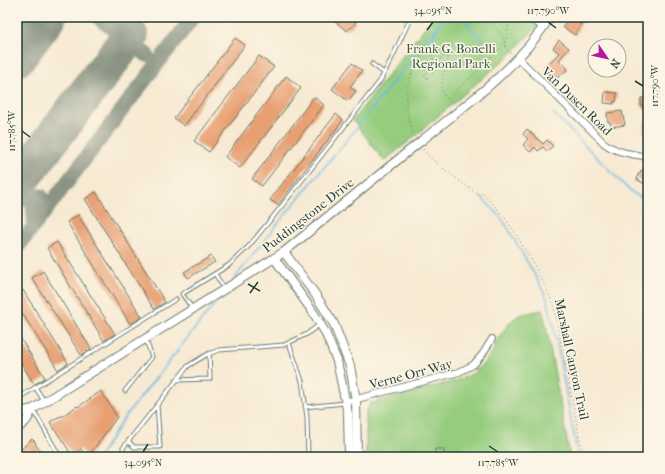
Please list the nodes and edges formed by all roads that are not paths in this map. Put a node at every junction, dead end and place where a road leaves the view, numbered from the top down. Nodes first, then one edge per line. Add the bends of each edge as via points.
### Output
1 (410, 17) edge
2 (531, 17) edge
3 (550, 17) edge
4 (543, 29) junction
5 (516, 56) junction
6 (372, 64) dead end
7 (384, 73) junction
8 (648, 157) edge
9 (284, 252) junction
10 (274, 258) junction
11 (215, 274) junction
12 (224, 289) junction
13 (176, 299) dead end
14 (192, 310) junction
15 (320, 324) junction
16 (146, 339) junction
17 (492, 339) dead end
18 (288, 343) junction
19 (209, 353) junction
20 (176, 380) junction
21 (35, 387) junction
22 (125, 391) dead end
23 (17, 399) edge
24 (356, 400) junction
25 (44, 402) junction
26 (346, 402) junction
27 (157, 405) junction
28 (306, 407) junction
29 (33, 409) junction
30 (17, 416) edge
31 (17, 429) edge
32 (128, 441) junction
33 (60, 457) edge
34 (123, 457) edge
35 (308, 457) edge
36 (349, 457) edge
37 (357, 457) edge

1 - 7 lane
2 - 4 lane
3 - 4 street, Puddingstone Drive
4 - 5 street, Puddingstone Drive
5 - 8 street, Van Dusen Road via 604,143 621,152
5 - 9 street, Puddingstone Drive via 498,77 458,111
6 - 7 lane
7 - 11 lane via 249,246
9 - 10 street, Puddingstone Drive
9 - 24 street via 334,324 350,366
10 - 12 street, Puddingstone Drive
10 - 15 street
11 - 12 lane
11 - 14 lane via 182,294
12 - 14 street, Puddingstone Drive
13 - 21 lane
14 - 16 street, Puddingstone Drive
15 - 18 lane
15 - 26 street via 337,361
16 - 22 lane via 152,357
16 - 25 street, Puddingstone Drive
17 - 24 street, Verne Orr Way via 473,365 459,372
18 - 19 lane
18 - 28 lane via 302,381
19 - 20 lane via 188,366
19 - 20 lane via 210,379
20 - 27 lane
21 - 23 lane
21 - 25 lane
24 - 26 street, Verne Orr Way
24 - 37 street
25 - 29 street, Puddingstone Drive
26 - 28 lane
26 - 36 street
27 - 32 lane
27 - 32 lane via 160,447 134,447
28 - 35 lane
29 - 30 street, Puddingstone Drive
29 - 31 street, Puddingstone Drive via 26,421
29 - 33 lane
32 - 34 lane via 123,448

